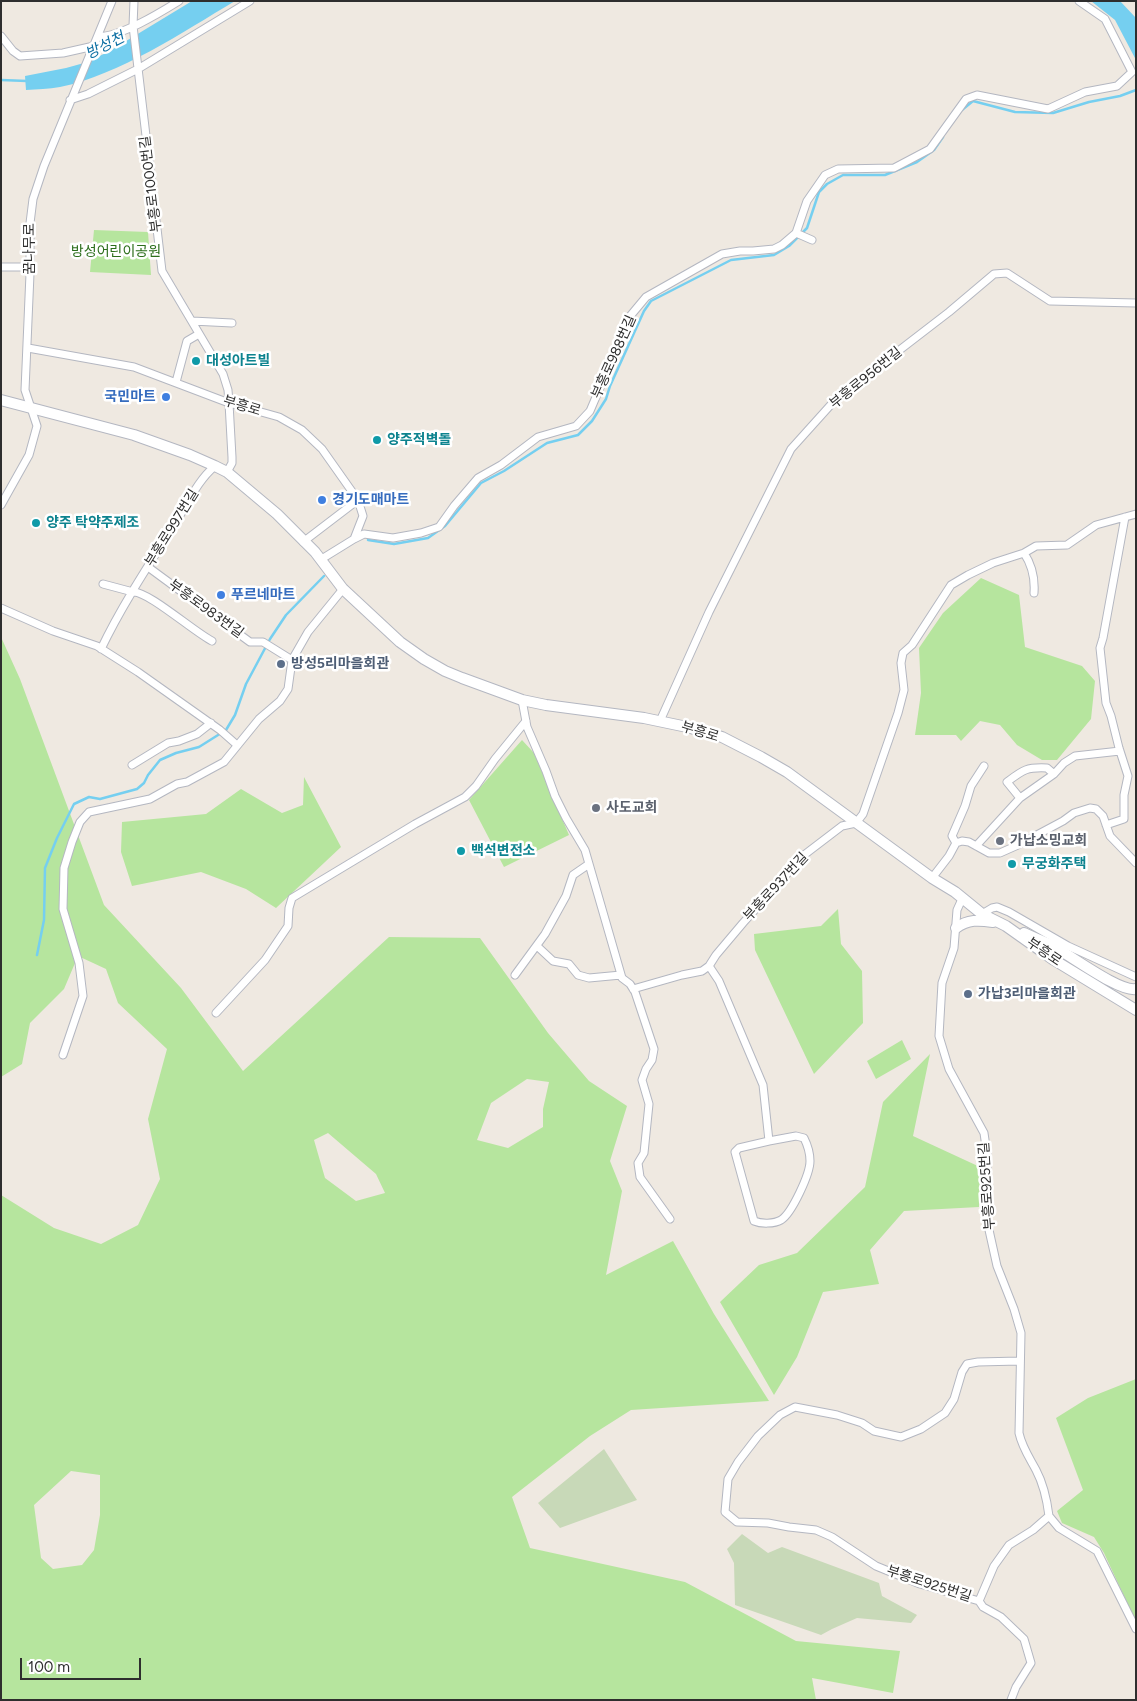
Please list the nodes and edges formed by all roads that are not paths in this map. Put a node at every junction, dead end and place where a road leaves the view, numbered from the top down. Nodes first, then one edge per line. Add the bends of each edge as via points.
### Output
1 (112, 1) edge
2 (134, 1) edge
3 (179, 1) edge
4 (250, 1) edge
5 (1079, 1) edge
6 (133, 26) junction
7 (1, 36) edge
8 (98, 38) junction
9 (93, 48) junction
10 (137, 65) junction
11 (71, 98) junction
12 (796, 233) junction
13 (812, 240) dead end
14 (1, 267) edge
15 (31, 267) junction
16 (1136, 303) edge
17 (192, 321) junction
18 (232, 323) dead end
19 (199, 334) junction
20 (28, 348) junction
21 (176, 382) junction
22 (1, 400) edge
23 (229, 402) junction
24 (32, 408) junction
25 (215, 466) junction
26 (227, 472) junction
27 (358, 500) junction
28 (1, 505) edge
29 (1136, 514) edge
30 (1125, 517) junction
31 (354, 539) junction
32 (304, 542) junction
33 (1024, 553) junction
34 (320, 560) junction
35 (148, 567) junction
36 (103, 584) dead end
37 (343, 589) junction
38 (133, 592) junction
39 (1034, 594) dead end
40 (1, 608) edge
41 (212, 641) dead end
42 (101, 649) junction
43 (292, 660) junction
44 (522, 700) junction
45 (526, 720) junction
46 (660, 721) junction
47 (211, 723) junction
48 (237, 744) junction
49 (1120, 751) junction
50 (132, 765) dead end
51 (984, 766) dead end
52 (1054, 774) junction
53 (1020, 798) junction
54 (856, 822) junction
55 (1106, 825) junction
56 (956, 843) junction
57 (976, 846) junction
58 (1136, 863) edge
59 (589, 864) junction
60 (932, 878) junction
61 (962, 900) junction
62 (982, 914) junction
63 (1002, 925) junction
64 (956, 928) junction
65 (537, 946) junction
66 (709, 966) junction
67 (515, 975) dead end
68 (621, 975) junction
69 (1136, 977) edge
70 (1136, 989) edge
71 (633, 990) junction
72 (1136, 1010) edge
73 (216, 1013) dead end
74 (63, 1055) dead end
75 (770, 1141) junction
76 (670, 1219) dead end
77 (1020, 1361) junction
78 (1049, 1516) junction
79 (979, 1601) junction
80 (1136, 1629) edge
81 (1010, 1700) edge

1 - 8 street
2 - 6 street
3 - 6 street
4 - 10 street
5 - 12 street via 1105,20 1132,72 1117,86 1084,92 1048,109 977,95 966,99 930,149 894,168 838,168 826,175 807,201
6 - 8 street
6 - 10 street, 부흥로1000번길
7 - 9 street via 20,56
8 - 9 street
9 - 11 street, 꿈나무로
10 - 11 street via 88,94
10 - 17 street, 부흥로1000번길 via 162,271
11 - 15 street, 꿈나무로 via 33,199
12 - 13 street
12 - 31 street, 부흥로988번길 via 774,249 722,254 646,296 631,316 590,411 576,426 538,437 478,478 439,527 393,538 364,534
14 - 15 street
15 - 20 street, 꿈나무로
16 - 46 street, 부흥로956번길 via 1050,302 1007,273 994,274 836,399 791,449 709,612
17 - 18 street
17 - 19 street, 부흥로1000번길
19 - 21 street via 187,341
19 - 23 street, 부흥로1000번길 via 222,374
20 - 21 street, 부흥로 via 134,367
20 - 24 street, 꿈나무로 via 25,390
21 - 23 street, 부흥로
22 - 24 main road, 부흥로
23 - 26 street, 부흥로1000번길 via 232,463
23 - 27 street, 부흥로 via 279,417 302,430 322,449
24 - 25 main road, 부흥로 via 134,435
24 - 28 street, 꿈나무로 via 37,426 32,448
25 - 26 main road, 부흥로
25 - 35 street, 부흥로997번길 via 206,473
26 - 32 main road, 부흥로 via 277,514
27 - 31 street via 363,516
27 - 32 street
29 - 30 street
30 - 33 street via 1096,525 1067,545 1036,546
30 - 49 street via 1100,648 1106,703
31 - 34 street, 부흥로988번길
32 - 34 main road, 부흥로
33 - 39 street via 1029,560
33 - 54 street via 968,574 952,585 903,654 900,663 904,690 898,713 863,814
34 - 37 main road, 부흥로
35 - 38 street, 부흥로997번길
35 - 43 street, 부흥로983번길 via 250,642 263,642
36 - 38 street
37 - 43 street via 308,632
37 - 44 main road, 부흥로 via 400,642 424,659 444,671
38 - 41 street via 159,604
38 - 42 street, 부흥로997번길
40 - 42 street
42 - 47 street
43 - 48 street via 288,689 279,703 259,719
44 - 45 street
44 - 46 main road, 부흥로
45 - 59 street via 555,796 585,850
45 - 73 street via 465,797 292,898 288,926 265,960
46 - 54 main road, 부흥로 via 722,737 761,757
47 - 48 street
47 - 50 street via 197,734 168,743
48 - 74 street via 224,762 187,782 177,784 150,800 89,812 80,822 64,868 63,909 79,963 83,996
49 - 52 street via 1075,756
49 - 55 street via 1128,776 1124,819
51 - 56 street via 971,786 952,836
52 - 53 street
52 - 53 street via 1047,768 1030,767 1007,782
53 - 57 street
54 - 60 main road, 부흥로
54 - 66 street, 부흥로937번길 via 842,826 804,855
55 - 57 street via 1099,811 1086,809 1006,851 993,854
55 - 58 street via 1110,836
56 - 57 street via 962,841
56 - 60 street
59 - 65 street via 574,875 566,896
59 - 68 street
60 - 61 main road, 부흥로
61 - 62 main road, 부흥로
61 - 64 street, 부흥로925번길 via 957,910
62 - 63 main road, 부흥로
62 - 69 street via 997,907 1068,946
63 - 64 main road via 973,920
63 - 70 main road via 1049,944 1122,986
63 - 72 main road, 부흥로
64 - 77 street, 부흥로925번길 via 954,948 942,983 939,1036 949,1069 984,1133 987,1221 997,1266 1021,1333
65 - 67 street
65 - 68 street via 554,961 569,964 578,975 589,978
66 - 71 street via 702,972 682,974
66 - 75 street via 719,981 763,1085
68 - 71 street
71 - 76 street via 654,1049 642,1080 649,1104 644,1153 638,1163 640,1177
75 - 75 street via 739,1148 735,1152 754,1221 761,1223 779,1222 785,1216 804,1184 810,1163 804,1138 796,1136
77 - 78 street, 부흥로925번길 via 1018,1433 1046,1494
77 - 79 street, 부흥로925번길 via 967,1364 945,1413 921,1429 901,1437 874,1431 862,1423 837,1415 795,1407 780,1415 758,1436 728,1479 725,1512 737,1522 816,1530 876,1566 920,1584
78 - 79 street, 부흥로925번길 via 1009,1545 994,1566
78 - 80 street via 1059,1528 1097,1551
79 - 81 street, 부흥로925번길 via 1024,1639 1031,1663

